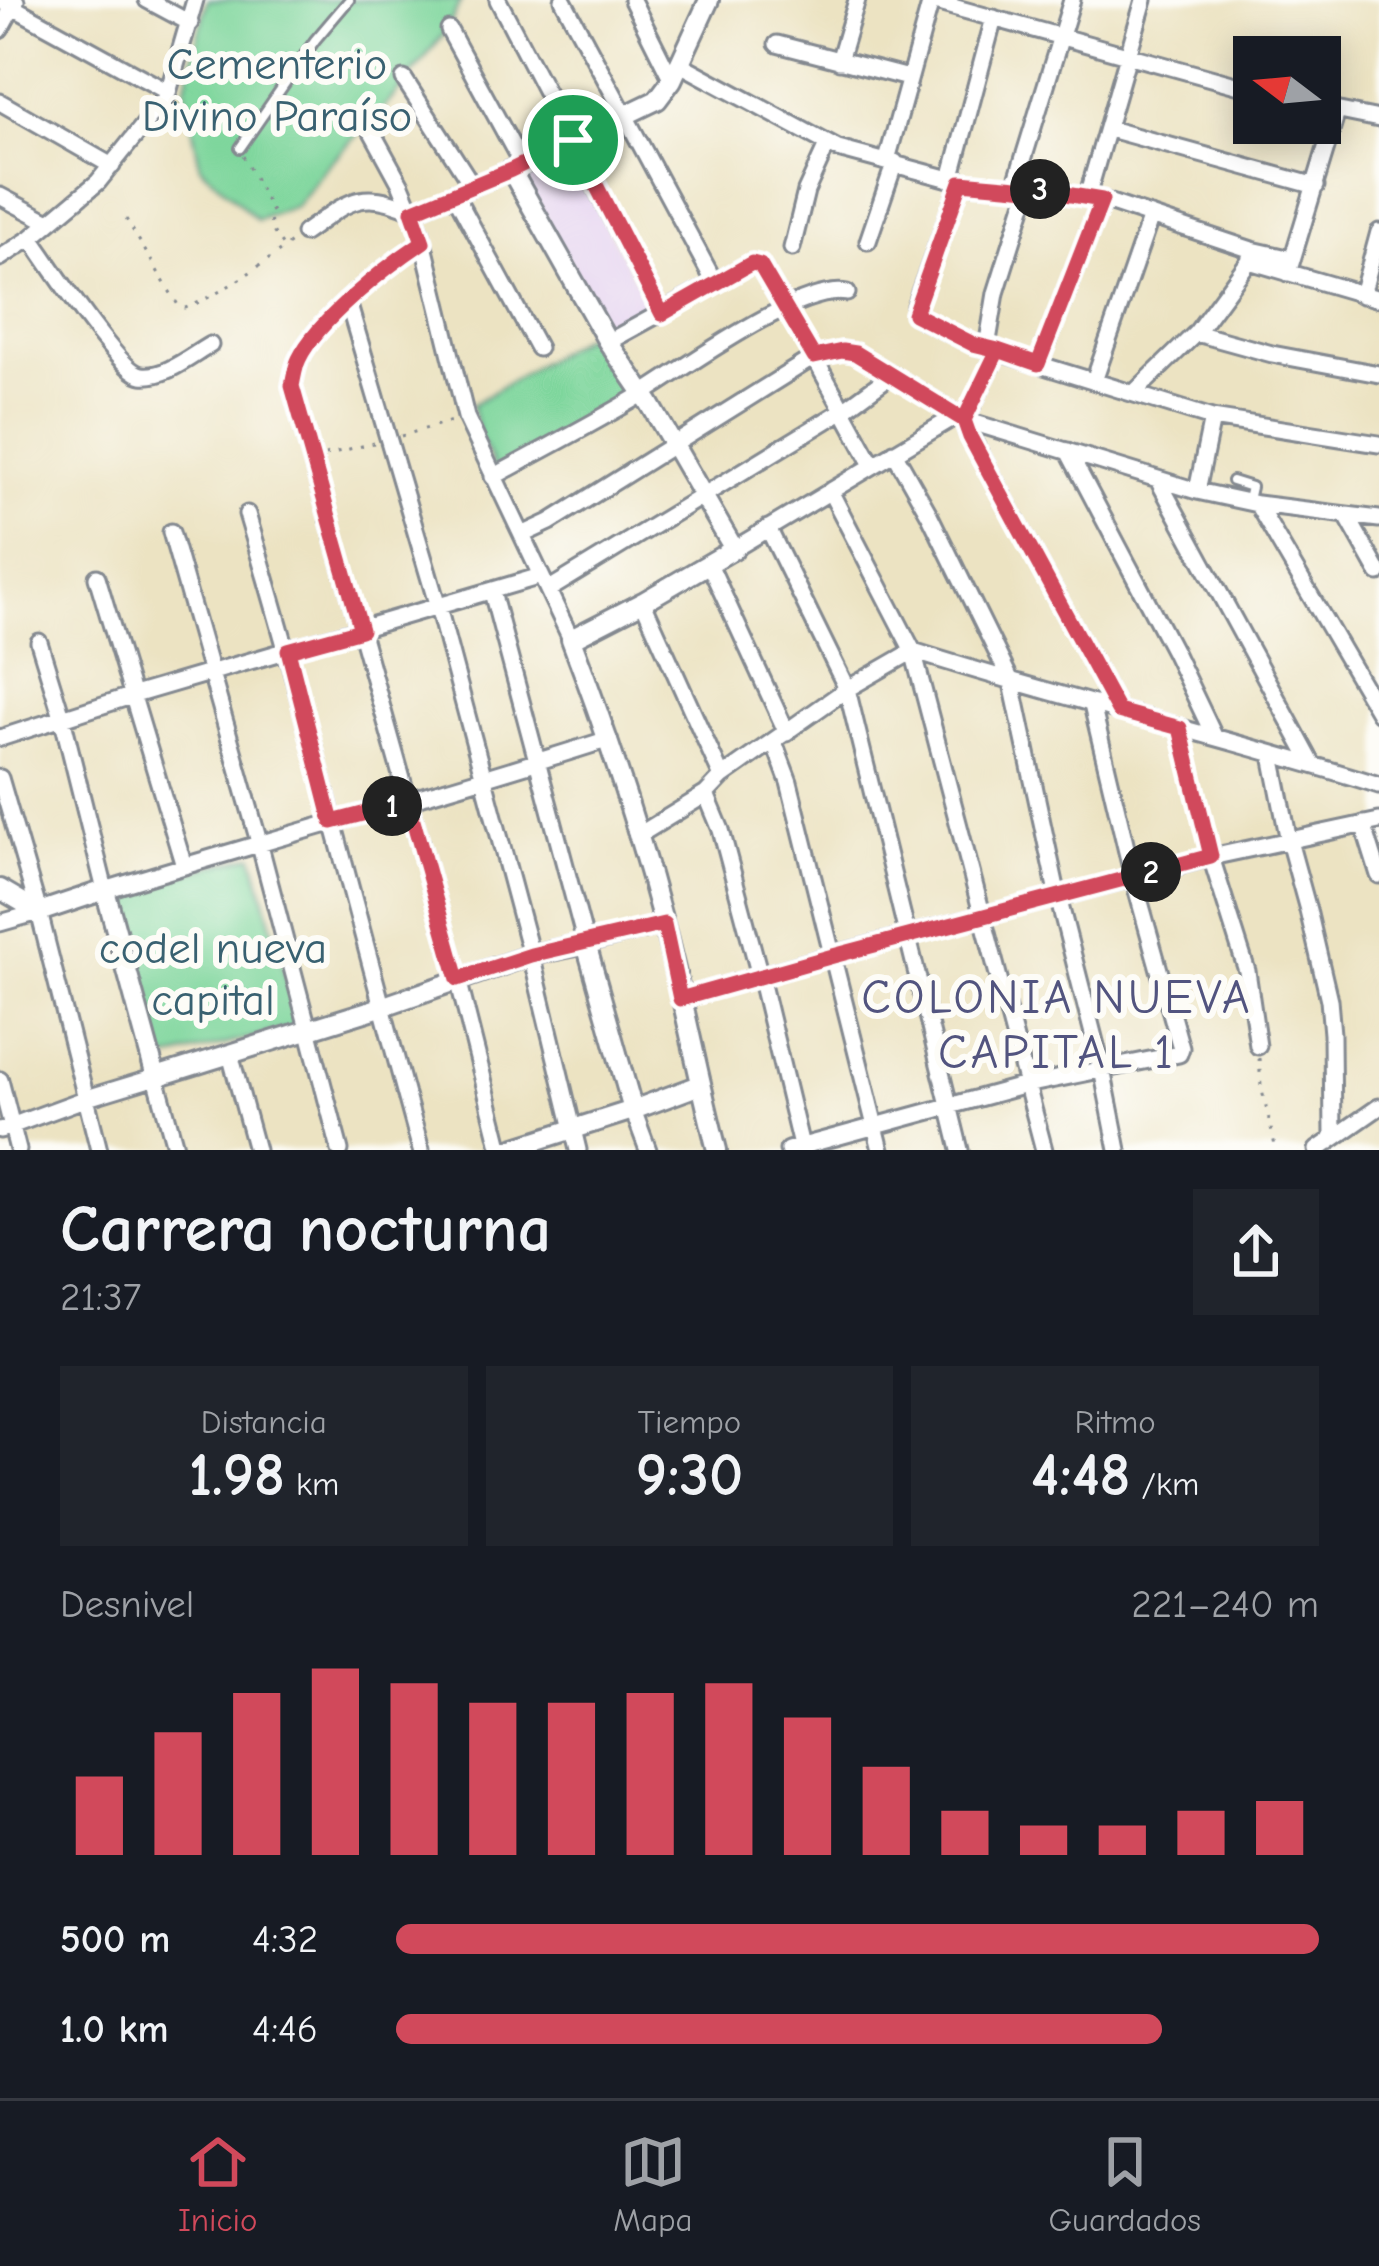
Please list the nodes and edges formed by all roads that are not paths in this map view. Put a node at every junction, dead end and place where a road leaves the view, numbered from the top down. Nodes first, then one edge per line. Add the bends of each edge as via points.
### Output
1 (147, 0) edge
2 (195, 0) edge
3 (350, 0) edge
4 (498, 0) edge
5 (563, 0) edge
6 (632, 0) edge
7 (709, 0) edge
8 (857, 0) edge
9 (1072, 0) edge
10 (1144, 0) edge
11 (10, 2) edge
12 (994, 18) junction
13 (190, 23) junction
14 (0, 30) edge
15 (449, 30) dead end
16 (1062, 37) junction
17 (777, 44) dead end
18 (1129, 57) junction
19 (839, 61) junction
20 (676, 72) junction
21 (404, 79) dead end
22 (908, 79) junction
23 (1233, 84) edge
24 (168, 92) junction
25 (0, 102) edge
26 (1341, 112) edge
27 (624, 114) junction
28 (1379, 119) edge
29 (1108, 129) junction
30 (371, 130) dead end
31 (573, 140) junction
32 (1323, 144) edge
33 (827, 145) junction
34 (240, 148) road end
35 (891, 161) junction
36 (112, 166) junction
37 (516, 167) junction
38 (956, 180) junction
39 (472, 185) junction
40 (1316, 186) junction
41 (1022, 187) junction
42 (454, 194) junction
43 (0, 196) edge
44 (1094, 199) junction
45 (412, 211) junction
46 (1150, 216) junction
47 (50, 223) junction
48 (1379, 232) edge
49 (304, 233) road end
50 (31, 238) junction
51 (423, 242) junction
52 (868, 242) dead end
53 (791, 248) dead end
54 (1251, 255) junction
55 (0, 258) edge
56 (1290, 266) junction
57 (715, 283) junction
58 (848, 293) dead end
59 (1371, 297) edge
60 (348, 302) junction
61 (786, 309) junction
62 (662, 314) junction
63 (1196, 333) junction
64 (608, 341) junction
65 (210, 344) dead end
66 (538, 348) dead end
67 (993, 348) junction
68 (814, 357) junction
69 (1038, 364) junction
70 (1379, 374) edge
71 (891, 375) junction
72 (1094, 381) junction
73 (1134, 393) junction
74 (643, 394) junction
75 (842, 411) junction
76 (960, 418) junction
77 (1211, 418) junction
78 (672, 444) junction
79 (1379, 444) edge
80 (1068, 451) junction
81 (894, 452) junction
82 (872, 465) junction
83 (493, 477) junction
84 (1158, 480) junction
85 (1232, 481) dead end
86 (830, 491) junction
87 (1197, 491) junction
88 (703, 497) junction
89 (1252, 503) junction
90 (247, 514) dead end
91 (1347, 516) junction
92 (1379, 519) edge
93 (768, 528) junction
94 (172, 532) dead end
95 (522, 536) junction
96 (734, 549) junction
97 (709, 564) junction
98 (1379, 573) edge
99 (97, 577) dead end
100 (544, 583) junction
101 (491, 592) junction
102 (643, 602) junction
103 (438, 607) junction
104 (361, 630) junction
105 (571, 639) junction
106 (39, 642) dead end
107 (288, 650) junction
108 (913, 651) junction
109 (211, 673) junction
110 (1012, 682) junction
111 (847, 689) junction
112 (134, 695) junction
113 (1092, 705) junction
114 (1118, 711) junction
115 (1379, 713) edge
116 (62, 717) junction
117 (1214, 736) junction
118 (0, 738) edge
119 (781, 738) junction
120 (609, 739) junction
121 (1272, 754) junction
122 (538, 762) junction
123 (1313, 765) junction
124 (722, 777) junction
125 (0, 778) edge
126 (484, 778) junction
127 (1379, 785) edge
128 (706, 794) junction
129 (408, 802) junction
130 (332, 822) junction
131 (1371, 822) edge
132 (639, 835) junction
133 (1288, 841) junction
134 (260, 842) junction
135 (1211, 856) junction
136 (184, 866) junction
137 (1379, 875) edge
138 (1133, 877) junction
139 (0, 889) edge
140 (105, 890) junction
141 (1058, 897) junction
142 (39, 912) junction
143 (984, 916) junction
144 (0, 923) edge
145 (664, 924) junction
146 (909, 936) junction
147 (586, 944) junction
148 (531, 955) junction
149 (833, 956) junction
150 (760, 976) junction
151 (458, 979) junction
152 (680, 999) junction
153 (381, 1007) junction
154 (308, 1028) junction
155 (1258, 1046) road end
156 (230, 1054) junction
157 (1102, 1070) junction
158 (156, 1077) junction
159 (0, 1080) edge
160 (700, 1085) junction
161 (1026, 1085) junction
162 (87, 1098) junction
163 (951, 1106) junction
164 (1379, 1107) edge
165 (633, 1110) junction
166 (874, 1125) junction
167 (6, 1128) edge
168 (571, 1128) junction
169 (1326, 1145) edge
170 (797, 1149) edge
171 (18, 1150) edge
172 (99, 1150) edge
173 (176, 1150) edge
174 (256, 1150) edge
175 (340, 1150) edge
176 (422, 1150) edge
177 (504, 1150) edge
178 (578, 1150) edge
179 (648, 1150) edge
180 (717, 1150) edge
181 (880, 1150) edge
182 (960, 1150) edge
183 (1044, 1150) edge
184 (1118, 1150) edge

1 - 13 street
2 - 13 street
3 - 34 lane
4 - 31 street
5 - 27 street
6 - 20 street
7 - 20 street
8 - 19 street
9 - 16 street
10 - 18 street
11 - 14 street
11 - 24 street
12 - 16 street
12 - 22 street via 931,1
12 - 38 street
13 - 24 street
15 - 37 street
16 - 18 street
16 - 41 street
17 - 19 street
18 - 23 street
18 - 29 street
19 - 22 street
20 - 27 street via 657,100
20 - 33 street
21 - 39 street
22 - 35 street
24 - 36 street
25 - 36 street
26 - 28 street
27 - 31 street
27 - 57 street
29 - 40 street
29 - 44 street
30 - 45 street
31 - 37 street
31 - 62 street
32 - 40 street
33 - 35 street
33 - 53 street
35 - 38 street
35 - 52 street
36 - 47 street
37 - 39 street
37 - 64 street
38 - 41 street
38 - 67 street via 914,314
39 - 42 street
40 - 56 street
41 - 44 street
41 - 67 street via 996,292
42 - 45 street
42 - 66 street
43 - 47 street
44 - 46 street
44 - 69 street
45 - 49 street via 369,198 347,203
45 - 51 street
46 - 54 street
46 - 72 street
47 - 50 street
48 - 59 street
50 - 55 street
50 - 65 street via 133,372 157,374
51 - 60 street
51 - 83 street via 466,417
54 - 56 street
54 - 63 street
56 - 59 street
57 - 61 street via 760,265
57 - 62 street
58 - 61 street via 825,291
60 - 103 street
60 - 104 street via 308,343 292,386
61 - 74 street
62 - 64 street
63 - 70 street
63 - 73 street
64 - 74 street
67 - 69 street
67 - 76 street
68 - 71 street via 855,353
68 - 75 street
68 - 78 street
69 - 72 street
71 - 75 street
71 - 76 street
72 - 73 street
73 - 77 street
74 - 78 street
74 - 83 street
75 - 82 street
75 - 88 street
76 - 80 street
76 - 81 street
76 - 114 street
77 - 79 street
77 - 87 street
78 - 88 street
78 - 95 street
80 - 84 street
80 - 117 street
81 - 82 street
81 - 110 street
82 - 86 street
83 - 95 street
84 - 87 street
84 - 123 street
85 - 89 lane via 1251,487
86 - 93 street
86 - 108 street
87 - 89 street
88 - 96 street
88 - 100 street
89 - 91 street
89 - 115 street
90 - 107 street
91 - 92 street
91 - 98 street
93 - 96 street
93 - 111 street
94 - 109 street
95 - 100 street
96 - 97 street
97 - 102 street
97 - 119 street
99 - 112 street
100 - 101 street
100 - 105 street
101 - 103 street
101 - 122 street
102 - 105 street
102 - 124 street
103 - 104 street
103 - 126 street
104 - 107 street
104 - 129 street
105 - 120 street
106 - 116 street
107 - 109 street
107 - 130 street
108 - 110 street
108 - 111 street
108 - 143 street
109 - 112 street
109 - 134 street
110 - 113 street
110 - 141 street
111 - 119 street
111 - 146 street
112 - 116 street
112 - 136 street
113 - 114 street
113 - 138 street
114 - 117 street
116 - 118 street
116 - 140 street
117 - 121 street
119 - 124 street
119 - 149 street
120 - 122 street
120 - 132 street
121 - 123 street
121 - 133 street
122 - 126 street
122 - 147 street
123 - 127 street
124 - 128 street
125 - 142 street
126 - 129 street
126 - 148 street
128 - 132 street
128 - 150 street
129 - 130 street
129 - 151 street
130 - 134 street
130 - 153 street
131 - 133 street
131 - 137 street
132 - 145 street
133 - 135 street
133 - 169 street via 1329,1000
134 - 136 street
134 - 154 street
135 - 138 street
135 - 155 street via 1247,971
136 - 140 street
138 - 141 street
138 - 157 street via 1180,1054
139 - 142 street
140 - 142 street
140 - 158 street
141 - 143 street
141 - 157 street
142 - 144 street
142 - 162 street
143 - 146 street
143 - 161 street
145 - 147 street
145 - 152 street
146 - 149 street
146 - 163 street
147 - 148 street
147 - 165 street
148 - 151 street
148 - 168 street
149 - 150 street
149 - 166 street
150 - 152 street
150 - 170 street
151 - 153 street
151 - 177 street
152 - 160 street
153 - 154 street
153 - 176 street
154 - 156 street
154 - 175 street
156 - 158 street
156 - 174 street
157 - 161 street
157 - 184 street
158 - 162 street
158 - 173 street
159 - 167 street
160 - 165 street
160 - 180 street
161 - 163 street
161 - 183 street
162 - 167 street
162 - 172 street
163 - 166 street
163 - 182 street
164 - 169 street
165 - 168 street
165 - 179 street
166 - 170 street
166 - 181 street
167 - 171 street
168 - 177 street
168 - 178 street

